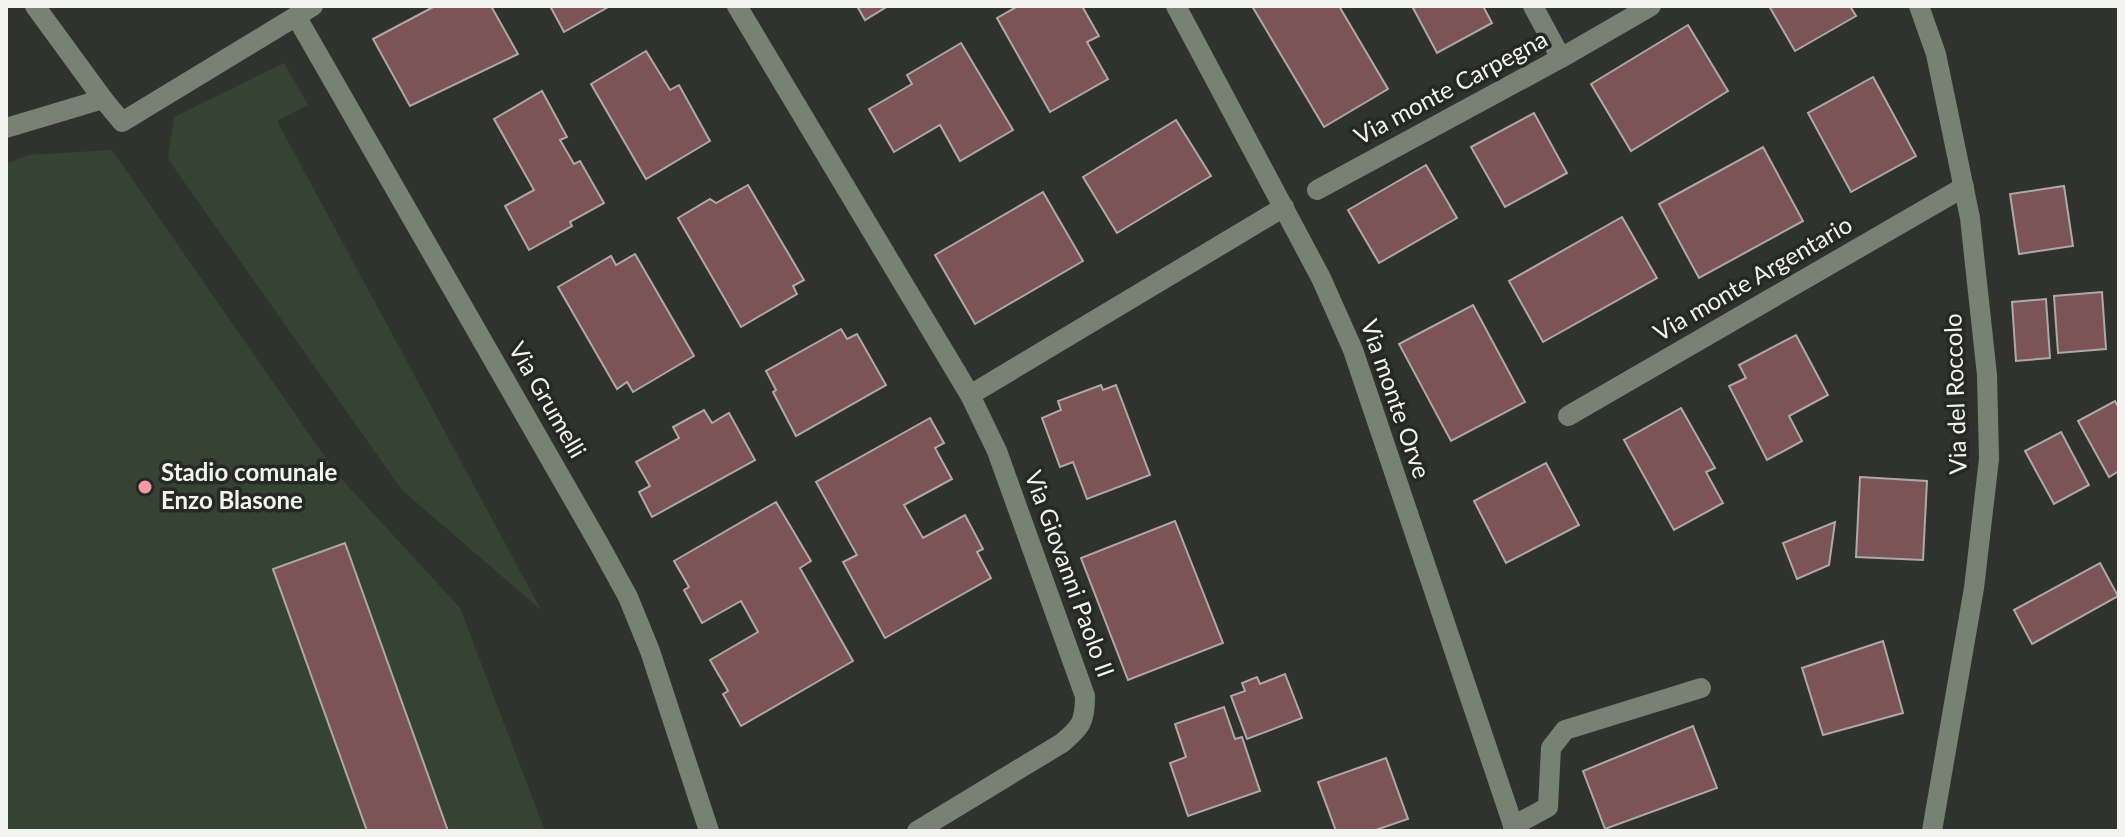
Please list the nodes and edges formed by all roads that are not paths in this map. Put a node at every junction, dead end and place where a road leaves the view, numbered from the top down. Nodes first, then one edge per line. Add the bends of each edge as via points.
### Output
1 (35, 6) edge
2 (737, 6) edge
3 (1176, 6) edge
4 (1533, 6) edge
5 (1651, 6) edge
6 (1919, 6) edge
7 (304, 11) edge
8 (1561, 58) junction
9 (103, 99) junction
10 (6, 128) edge
11 (1964, 187) junction
12 (1317, 190) dead end
13 (1284, 207) junction
14 (970, 395) junction
15 (1568, 416) dead end
16 (1701, 688) dead end
17 (1514, 829) edge
18 (709, 831) edge
19 (917, 831) edge
20 (1932, 831) edge

1 - 9 street, Via Grumelli
2 - 14 street, Via Giovanni Paolo II
3 - 13 street, Via monte Orve
4 - 8 street
5 - 8 street, Via monte Carpegna
6 - 11 street, Via del Roccolo via 1936,54
7 - 9 street, Via Grumelli via 122,122
7 - 18 street, Via Grumelli via 628,597
8 - 12 street, Via monte Carpegna
9 - 10 street
11 - 15 street, Via monte Argentario
11 - 20 street, Via del Roccolo via 1987,375 1989,459 1974,588
13 - 14 street
13 - 17 street, Via monte Orve via 1353,350
14 - 19 street, Via Giovanni Paolo II via 997,451 1085,696 1085,711 1078,729 1062,743
16 - 17 street via 1565,730 1551,748 1548,807

